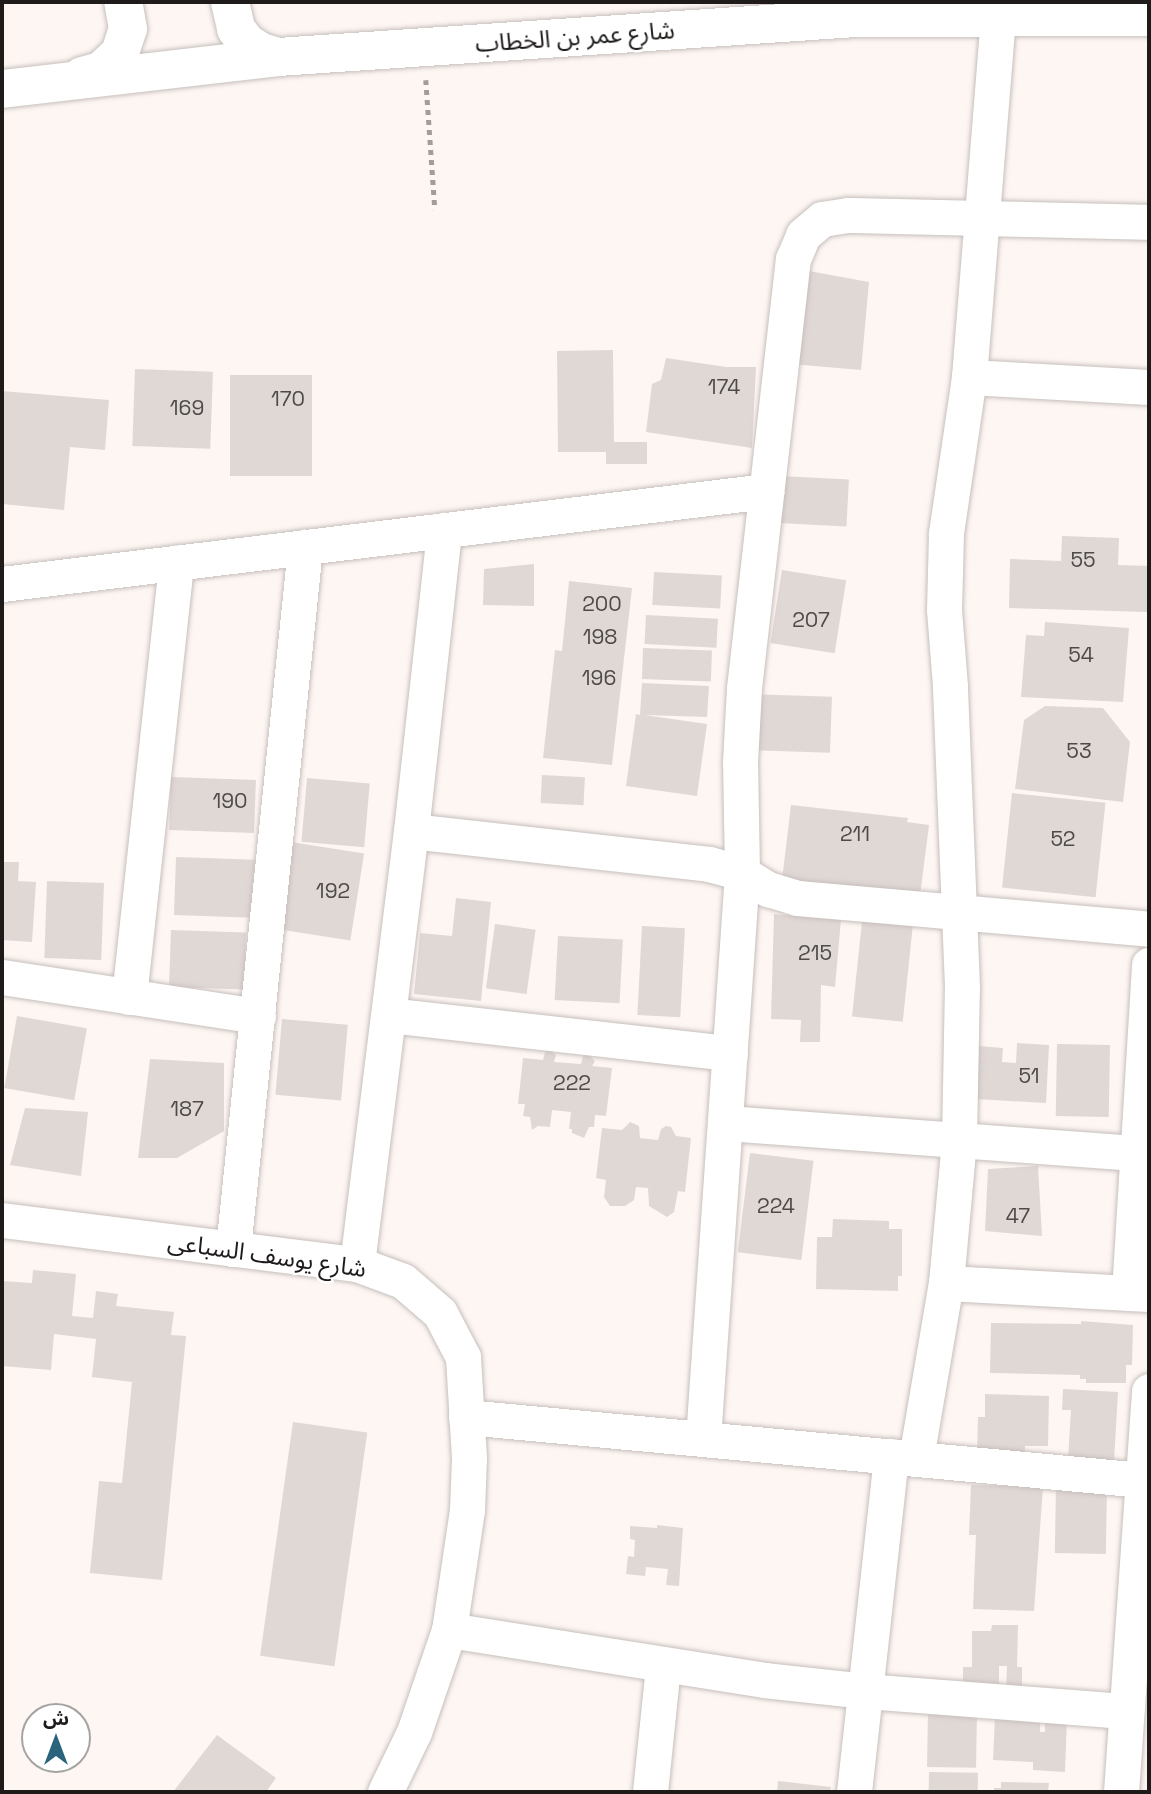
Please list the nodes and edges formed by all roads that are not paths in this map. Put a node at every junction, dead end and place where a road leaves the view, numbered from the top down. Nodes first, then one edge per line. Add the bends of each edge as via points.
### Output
1 (123, 2) edge
2 (230, 2) edge
3 (998, 15) junction
4 (1149, 17) edge
5 (278, 57) junction
6 (77, 78) junction
7 (2, 89) edge
8 (982, 217) junction
9 (1149, 222) edge
10 (969, 377) junction
11 (1149, 387) edge
12 (766, 491) junction
13 (444, 530) junction
14 (305, 547) junction
15 (176, 563) junction
16 (2, 584) edge
17 (411, 831) junction
18 (742, 873) junction
19 (960, 911) junction
20 (1149, 929) edge
21 (1149, 965) edge
22 (2, 977) edge
23 (129, 997) junction
24 (388, 1015) junction
25 (258, 1016) junction
26 (730, 1053) junction
27 (1146, 1077) edge
28 (727, 1122) junction
29 (959, 1140) junction
30 (1138, 1153) junction
31 (2, 1220) edge
32 (233, 1249) junction
33 (357, 1264) junction
34 (946, 1283) junction
35 (1139, 1293) edge
36 (1149, 1391) edge
37 (466, 1417) junction
38 (703, 1439) junction
39 (904, 1457) junction
40 (1143, 1480) junction
41 (449, 1630) junction
42 (663, 1666) junction
43 (865, 1691) junction
44 (1126, 1711) junction
45 (385, 1792) edge
46 (650, 1792) edge
47 (854, 1792) edge
48 (1121, 1792) edge

1 - 6 street via 128,29 120,53 101,71
2 - 5 street via 236,29 247,43
3 - 4 street, شارع عمر بن الخطاب
3 - 5 street, شارع عمر بن الخطاب via 856,18
3 - 8 street
5 - 6 street, شارع عمر بن الخطاب
6 - 7 street, شارع عمر بن الخطاب
8 - 9 street
8 - 10 street
8 - 12 street via 848,215 822,219 803,235 793,259
10 - 11 street
10 - 19 street via 946,533 944,610
12 - 13 street
12 - 18 street via 741,725
13 - 14 street
13 - 17 street
14 - 15 street
14 - 25 street
15 - 16 street
15 - 23 street
17 - 18 street via 674,859
17 - 24 street
18 - 19 street via 768,889 798,898
18 - 26 street
19 - 20 street
19 - 29 street
21 - 27 street
22 - 23 street
23 - 25 street
24 - 26 street
24 - 33 street
25 - 32 street
26 - 28 street
27 - 30 street
28 - 29 street
28 - 38 street
29 - 30 street
29 - 34 street
30 - 35 street
31 - 32 street, شارع يوسف السباعى
32 - 33 street, شارع يوسف السباعى
33 - 37 street, شارع يوسف السباعى via 403,1281 440,1313 463,1357
34 - 35 street
34 - 39 street
36 - 40 street
37 - 38 street
37 - 41 street, شارع يوسف السباعى via 470,1458 467,1510
38 - 39 street
39 - 40 street
39 - 43 street
40 - 44 street
41 - 42 street
41 - 45 street, شارع يوسف السباعى via 414,1732
42 - 43 street
42 - 46 street
43 - 44 street
43 - 47 street
44 - 48 street

